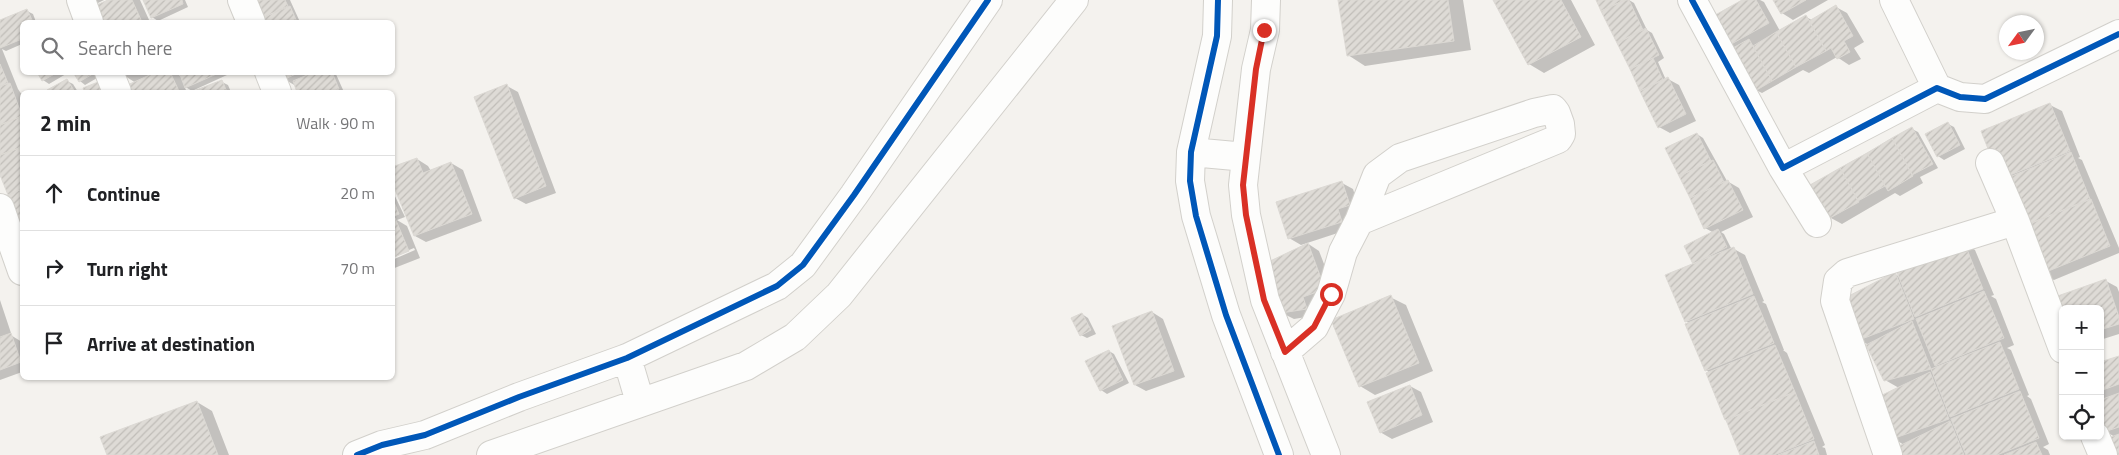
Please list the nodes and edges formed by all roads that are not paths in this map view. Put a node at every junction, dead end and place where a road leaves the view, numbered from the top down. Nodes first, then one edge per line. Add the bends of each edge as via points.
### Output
1 (80, 0) edge
2 (242, 0) edge
3 (988, 0) edge
4 (1074, 0) edge
5 (1218, 0) edge
6 (1266, 0) edge
7 (1692, 0) edge
8 (1894, 0) edge
9 (88, 20) edge
10 (249, 20) edge
11 (2119, 34) edge
12 (110, 75) edge
13 (270, 75) edge
14 (1937, 88) junction
15 (116, 90) edge
16 (276, 90) edge
17 (1480, 131) junction
18 (1191, 152) junction
19 (1246, 157) junction
20 (1990, 163) dead end
21 (1491, 167) junction
22 (1783, 168) junction
23 (0, 208) edge
24 (2015, 220) junction
25 (1359, 222) junction
26 (1817, 223) dead end
27 (20, 265) edge
28 (2059, 338) edge
29 (1285, 352) junction
30 (627, 358) junction
31 (640, 402) junction
32 (2096, 440) edge
33 (375, 452) edge
34 (491, 455) edge
35 (1279, 455) edge
36 (1326, 455) edge
37 (1888, 455) edge
38 (2102, 455) edge

1 - 9 street
2 - 10 street
3 - 30 street via 803,264 777,286
4 - 31 street via 839,296 795,337 746,366
5 - 18 street via 1217,36
6 - 19 street
7 - 22 street
8 - 14 street
11 - 14 street via 1985,99 1960,97
12 - 15 street
13 - 16 street
14 - 22 street
17 - 21 street
17 - 21 street via 1553,110 1560,124 1558,139
17 - 25 street via 1400,158 1377,175
18 - 19 street
18 - 35 street via 1190,181 1199,225 1226,315
19 - 29 street via 1243,185 1246,215 1264,300
20 - 24 street
21 - 25 street
22 - 26 street
23 - 27 street
24 - 28 street
24 - 37 street via 1847,273 1838,281 1835,301
25 - 29 street via 1344,252 1331,294 1314,327
29 - 36 street
30 - 31 street
30 - 33 street
31 - 34 street
32 - 38 street

